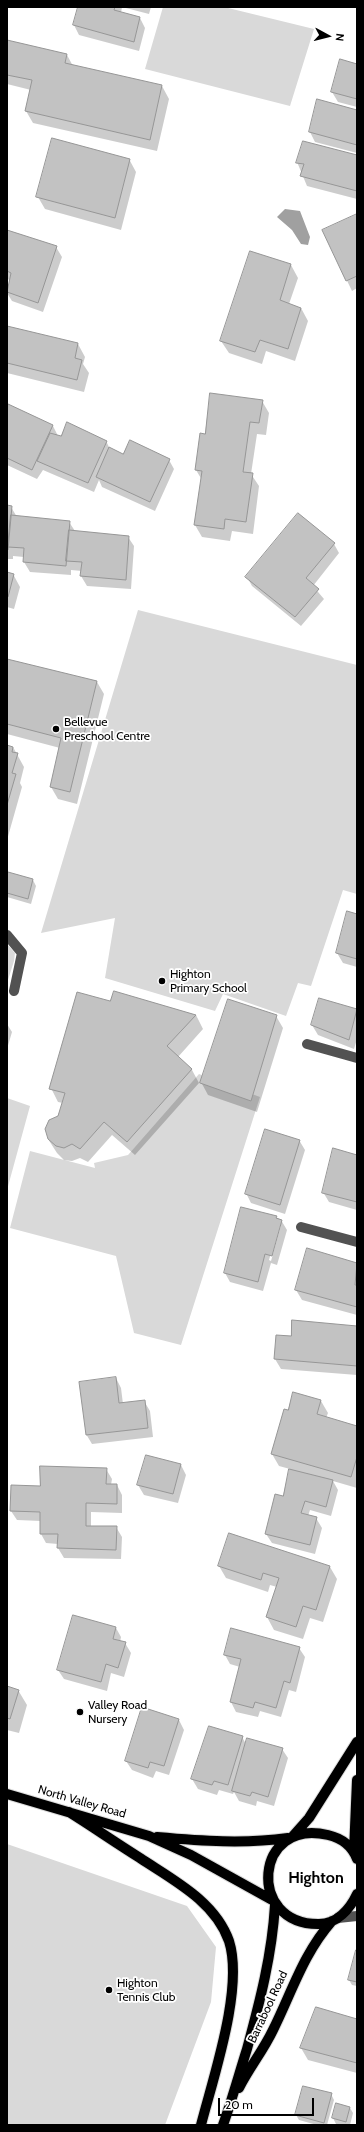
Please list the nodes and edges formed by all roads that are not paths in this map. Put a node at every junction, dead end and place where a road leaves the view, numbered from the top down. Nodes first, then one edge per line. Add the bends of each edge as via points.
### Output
1 (7, 935) edge
2 (14, 991) dead end
3 (307, 1044) dead end
4 (357, 1058) edge
5 (301, 1227) dead end
6 (357, 1242) edge
7 (357, 1742) edge
8 (357, 1780) edge
9 (7, 1794) edge
10 (69, 1812) junction
11 (149, 1836) junction
12 (291, 1837) junction
13 (356, 1856) edge
14 (357, 1894) edge
15 (274, 1902) junction
16 (357, 1916) edge
17 (335, 1920) junction
18 (230, 2106) junction
19 (201, 2125) edge
20 (224, 2125) edge

1 - 2 street via 22,953
3 - 4 street
5 - 6 street
7 - 12 main road via 308,1818
8 - 13 main road
9 - 10 main road, North Valley Road
10 - 11 main road, North Valley Road
10 - 19 main road via 196,1896 219,1922 226,1935 232,1959 230,2002
11 - 12 main road, North Valley Road via 220,1842
11 - 15 main road, North Valley Road via 190,1855
12 - 13 main road, North Valley Road via 311,1833 331,1836 343,1841
12 - 15 main road, Barrabool Road via 278,1848 270,1864 268,1884
14 - 17 main road, Barrabool Road via 347,1910
15 - 17 main road, North Valley Road via 300,1921 315,1924
15 - 18 main road, Barrabool Road via 266,1974
16 - 17 street
17 - 18 main road, Barrabool Road via 319,1936 302,1963 273,2031
18 - 20 main road, Barrabool Road

